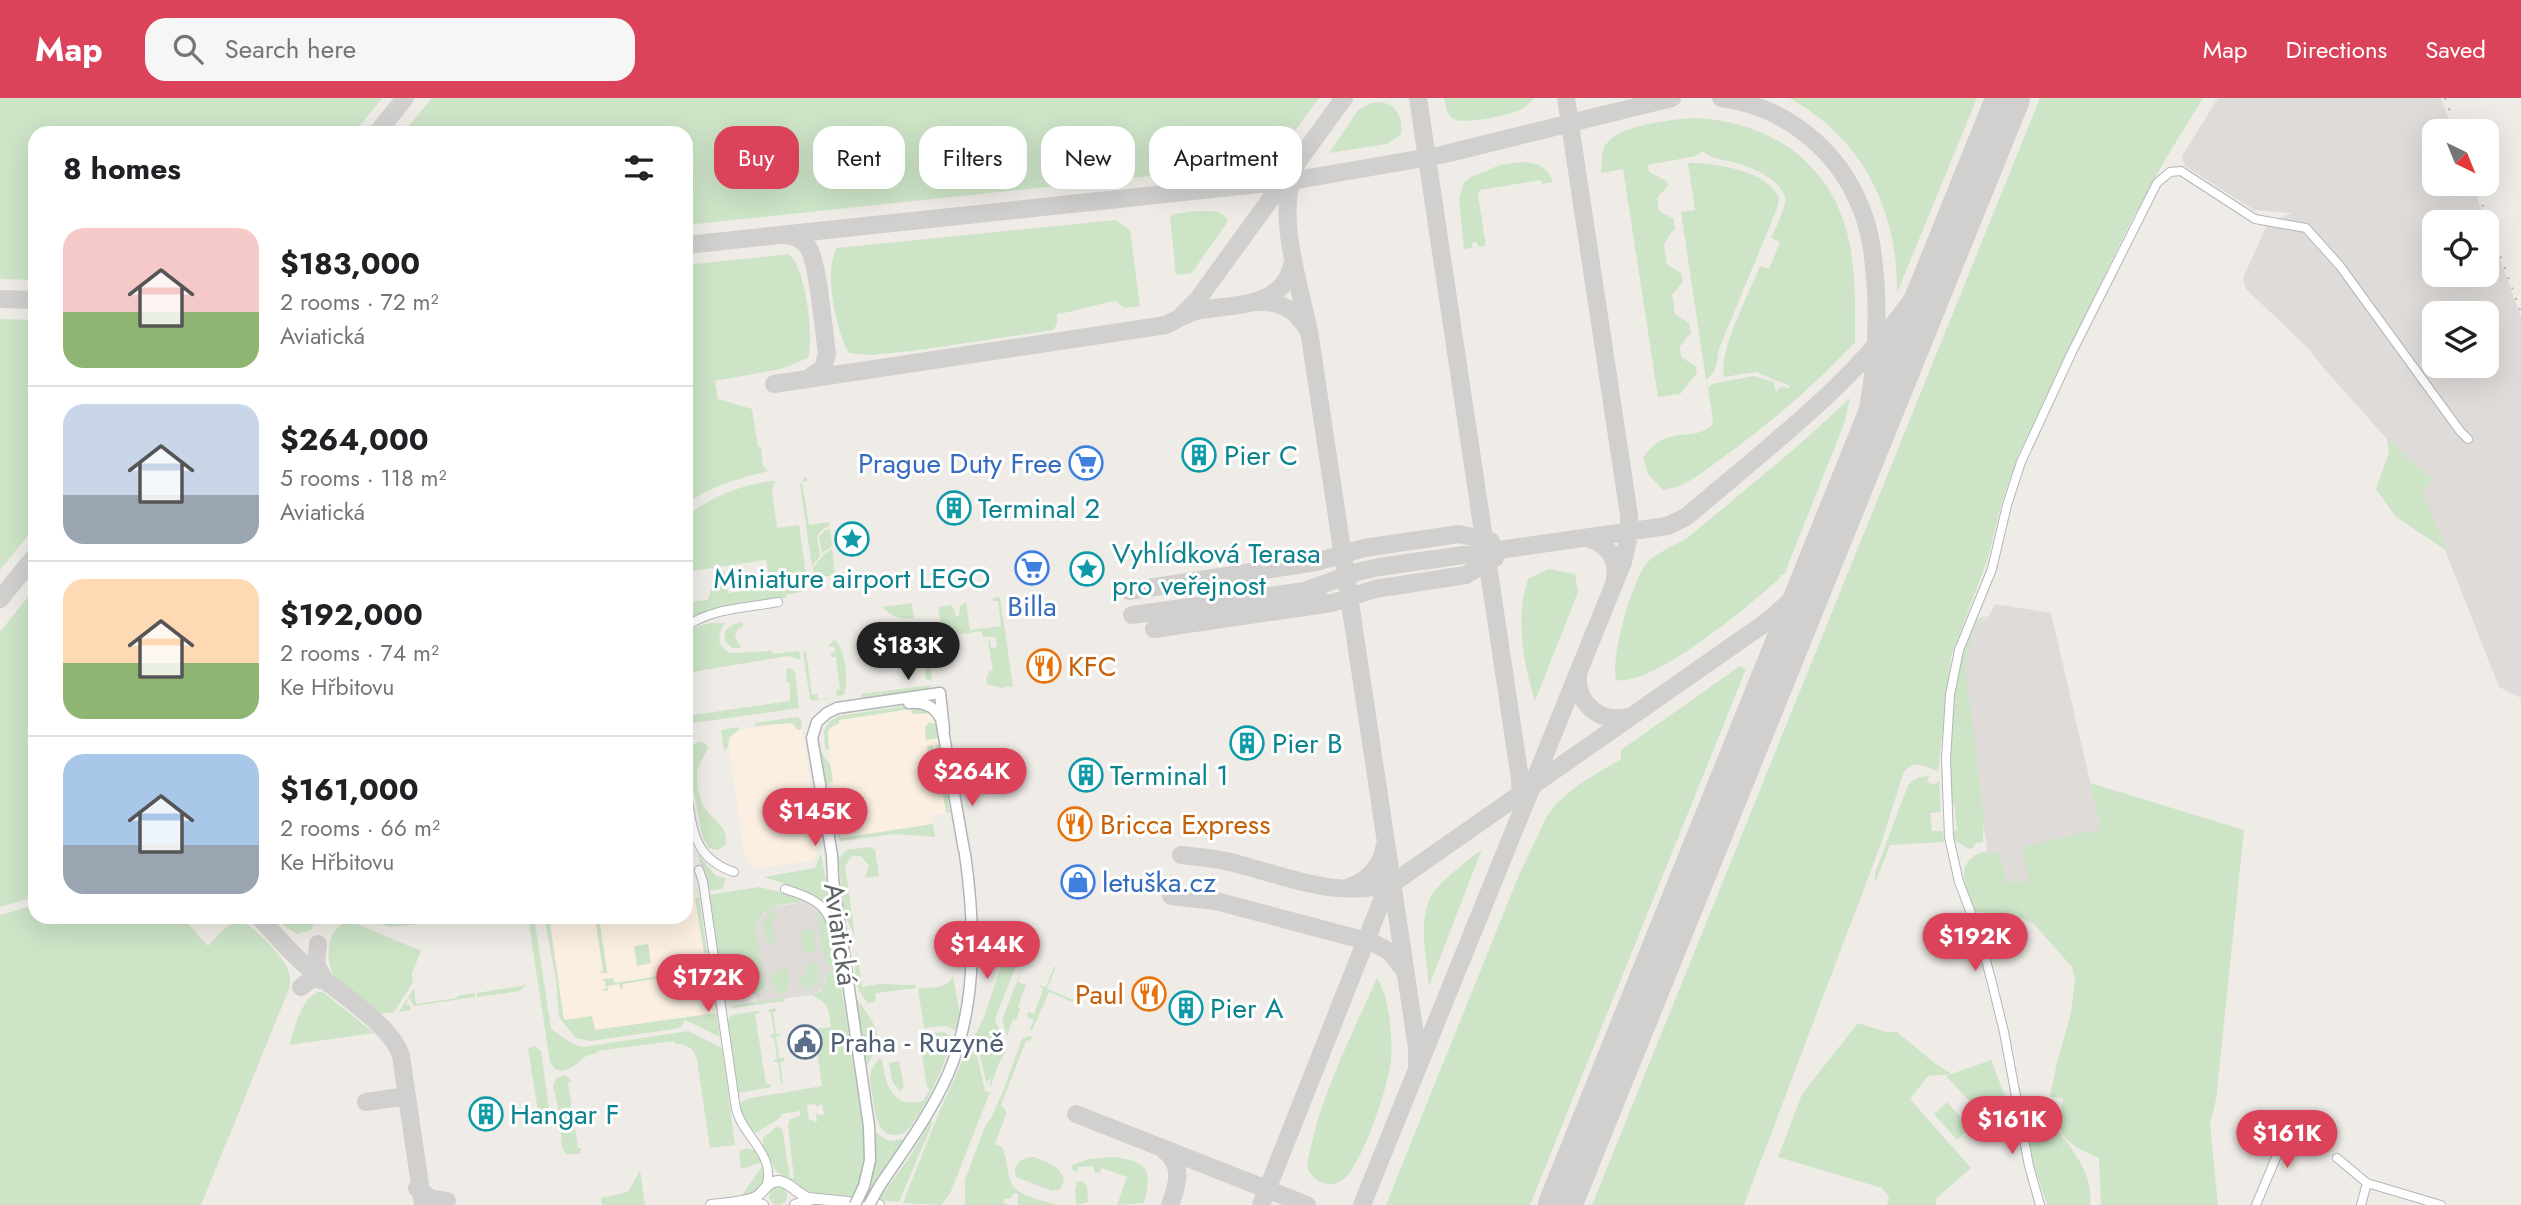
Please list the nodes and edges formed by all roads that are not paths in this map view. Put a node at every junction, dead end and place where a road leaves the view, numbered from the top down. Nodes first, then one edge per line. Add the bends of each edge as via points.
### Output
1 (2468, 439) dead end
2 (778, 603) dead end
3 (693, 622) edge
4 (882, 701) junction
5 (944, 730) junction
6 (693, 828) edge
7 (699, 870) dead end
8 (734, 873) dead end
9 (785, 889) dead end
10 (846, 969) junction
11 (2291, 1122) dead end
12 (2337, 1158) dead end
13 (768, 1168) junction
14 (2367, 1183) junction
15 (786, 1184) junction
16 (765, 1189) junction
17 (814, 1198) junction
18 (741, 1201) junction
19 (711, 1205) edge
20 (764, 1205) edge
21 (793, 1205) edge
22 (855, 1205) edge
23 (869, 1205) edge
24 (879, 1205) edge
25 (2040, 1205) edge
26 (2258, 1205) edge
27 (2361, 1205) edge
28 (2441, 1205) edge

1 - 25 street via 2340,266 2306,228 2255,219 2185,173 2174,171 2157,183 2027,447 1992,569 1959,650 1952,685 1946,759 1951,845 1995,995
2 - 3 street
4 - 5 main road, Aviatická via 929,706 939,715
4 - 5 main road via 940,693
4 - 10 main road, Aviatická via 836,708 817,722 812,738
5 - 23 main road, Aviatická, bridge via 972,939 970,990 952,1063 930,1108
6 - 8 street via 700,848 713,863
7 - 13 street via 737,1112
9 - 10 street via 826,910 839,960
10 - 22 main road, Aviatická, bridge via 870,1136 870,1160
11 - 26 street
12 - 14 street
13 - 15 street
13 - 16 street
14 - 27 street
14 - 28 street
15 - 16 street via 774,1182
15 - 17 street via 798,1194
15 - 21 street
16 - 18 street
16 - 20 street
17 - 21 street
17 - 24 street
18 - 19 street
18 - 20 street

